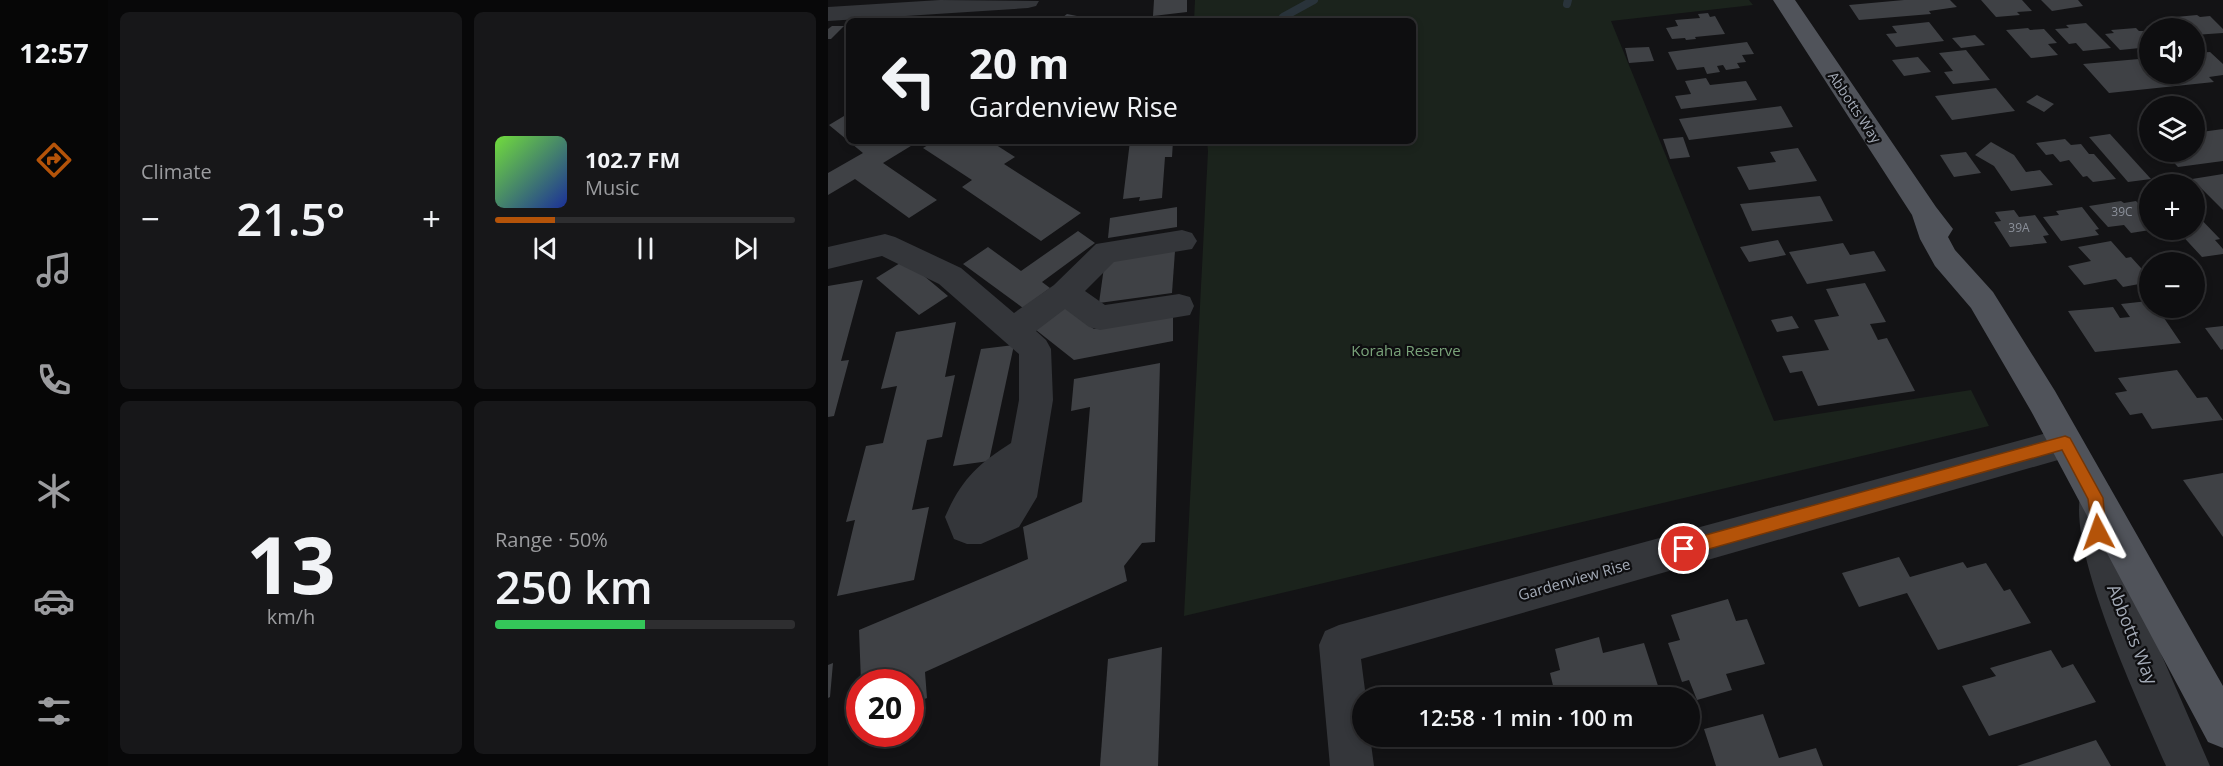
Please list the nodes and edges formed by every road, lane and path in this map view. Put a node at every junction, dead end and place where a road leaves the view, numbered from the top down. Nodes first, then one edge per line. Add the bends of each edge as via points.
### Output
1 (1784, 0) edge
2 (1028, 1) edge
3 (828, 14) edge
4 (1182, 241) dead end
5 (828, 258) edge
6 (1065, 293) junction
7 (1179, 306) dead end
8 (1013, 331) junction
9 (2065, 443) junction
10 (1028, 452) dead end
11 (2096, 498) junction
12 (2223, 727) edge
13 (1352, 766) edge
14 (2188, 766) edge

1 - 9 main road, Abbotts Way via 1926,214 1945,258 1982,300
2 - 3 street
4 - 6 street via 1106,252
5 - 8 street via 885,245 950,276
6 - 7 street via 1100,318
6 - 8 street
8 - 10 street via 1035,349 1036,400
9 - 11 main road, Abbotts Way
9 - 13 street, Gardenview Rise via 1339,645
11 - 12 main road, Abbotts Way
11 - 14 street, Abbotts Way via 2098,532 2112,588

